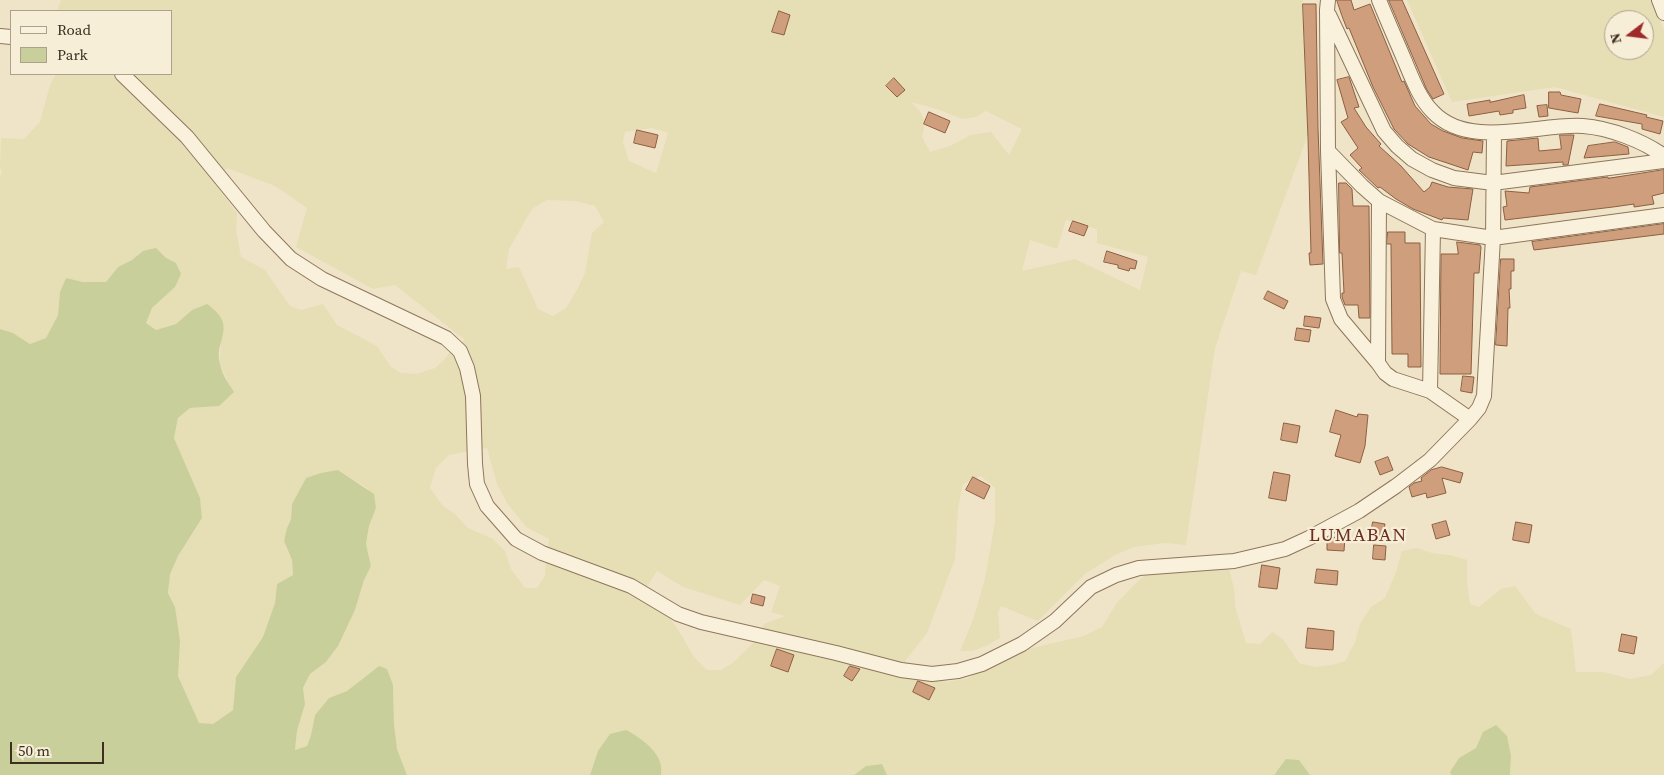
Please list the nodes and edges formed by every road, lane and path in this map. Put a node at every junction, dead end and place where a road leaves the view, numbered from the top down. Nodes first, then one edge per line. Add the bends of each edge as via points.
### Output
1 (1379, 0) edge
2 (1659, 0) edge
3 (1327, 5) edge
4 (1664, 13) edge
5 (123, 75) edge
6 (1494, 134) junction
7 (1328, 151) junction
8 (1664, 156) edge
9 (1664, 161) edge
10 (1493, 183) junction
11 (1379, 201) junction
12 (1664, 216) edge
13 (1433, 228) junction
14 (1493, 238) junction
15 (1378, 363) junction
16 (1430, 391) junction
17 (1470, 419) junction

1 - 6 street via 1421,98 1433,113 1446,123
2 - 4 street
3 - 7 street
3 - 10 street via 1384,131 1397,146 1432,170 1454,178
5 - 17 street via 187,137 264,232 291,259 322,279 446,338 460,351 473,396 477,484 487,506 516,539 542,553 631,586 678,614 701,622 901,670 932,674 958,671 982,664 1022,644 1055,621 1091,587 1116,575 1139,568 1234,562 1285,549 1309,538 1396,486 1430,460
6 - 8 street via 1590,127 1638,141
6 - 10 street
7 - 11 street
7 - 15 street via 1333,298 1341,319
9 - 10 street
10 - 14 street
11 - 13 street
11 - 15 street
12 - 14 street
13 - 14 street
13 - 16 street
14 - 17 street via 1484,396
15 - 16 street via 1393,379
16 - 17 street

